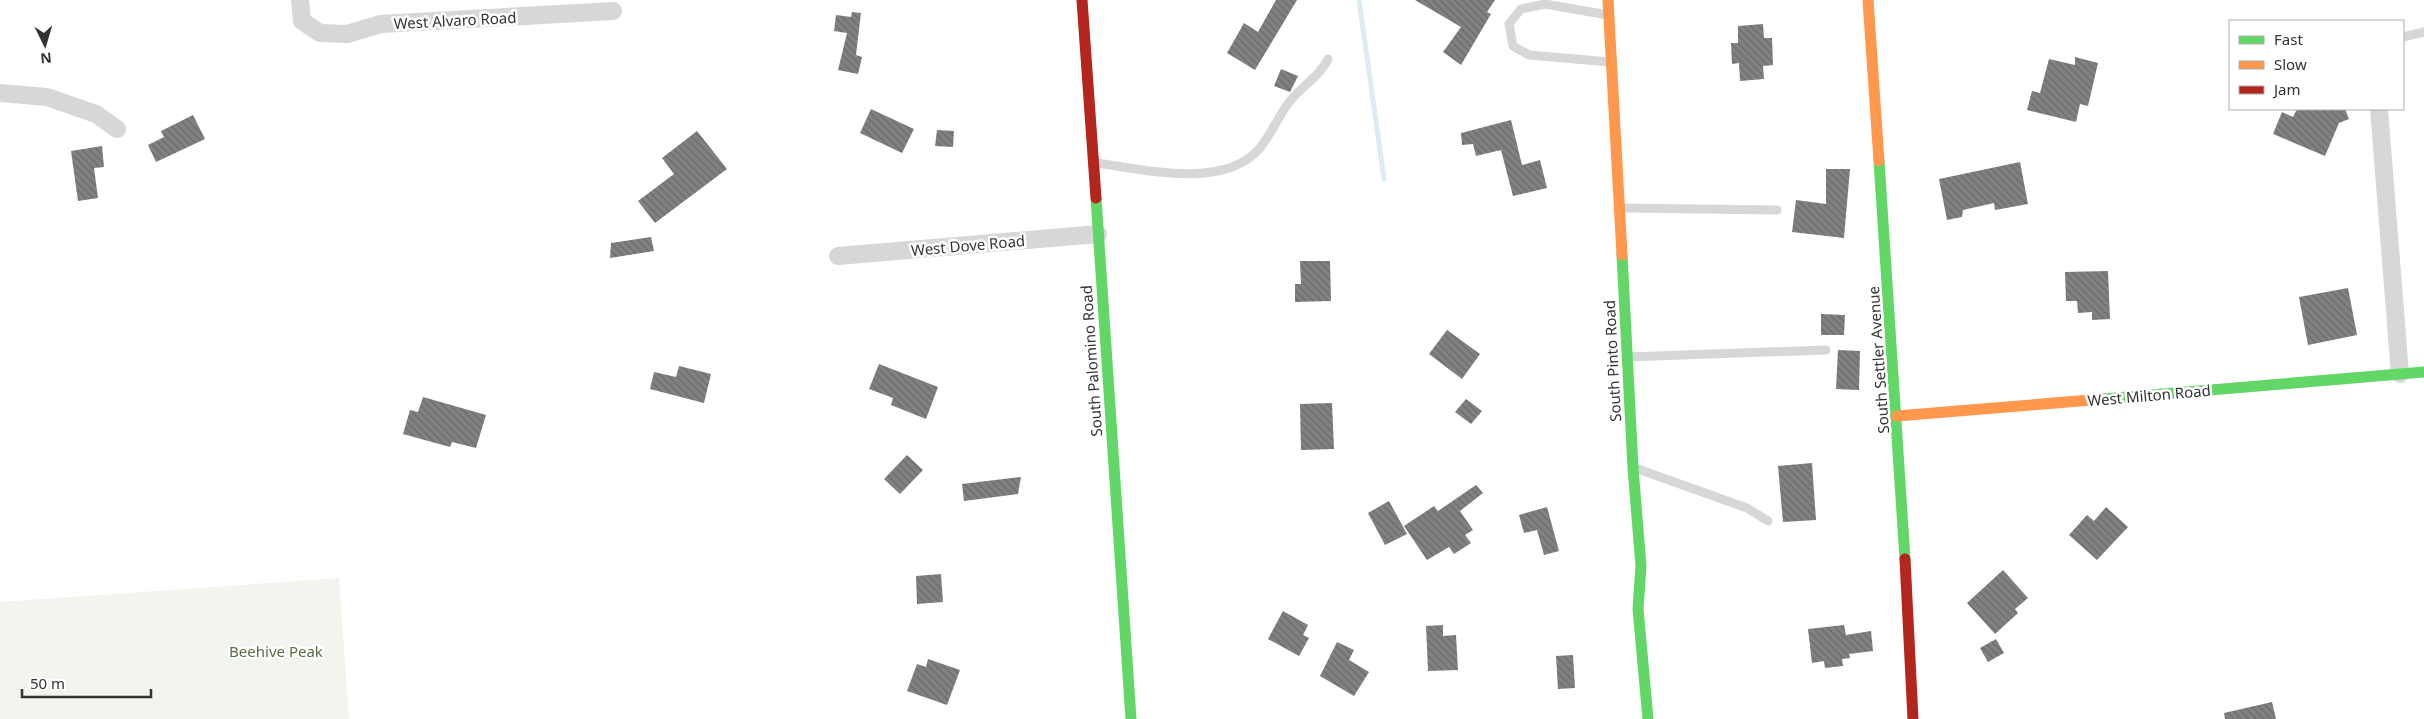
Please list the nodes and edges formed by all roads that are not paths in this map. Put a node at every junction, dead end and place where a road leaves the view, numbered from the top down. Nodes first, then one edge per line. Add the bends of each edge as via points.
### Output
1 (300, 0) edge
2 (1082, 0) edge
3 (1608, 0) edge
4 (1868, 0) edge
5 (612, 11) dead end
6 (1609, 15) junction
7 (2424, 32) edge
8 (2404, 37) edge
9 (1328, 60) dead end
10 (1611, 62) junction
11 (0, 94) edge
12 (2380, 110) edge
13 (117, 130) dead end
14 (1093, 162) junction
15 (1619, 208) junction
16 (1777, 210) dead end
17 (1098, 234) junction
18 (838, 256) dead end
19 (1826, 350) dead end
20 (1627, 357) junction
21 (2424, 372) edge
22 (2400, 374) junction
23 (1897, 416) junction
24 (1632, 468) junction
25 (1768, 521) dead end
26 (1131, 719) edge
27 (1648, 719) edge
28 (1913, 719) edge

1 - 5 street, West Alvaro Road via 302,21 320,33 347,34 381,24
2 - 14 street, South Palomino Road
3 - 6 street, South Pinto Road
4 - 23 street, South Settler Avenue
6 - 10 street, South Pinto Road
6 - 10 lane via 1545,4 1521,9 1509,24 1513,46 1530,55
7 - 8 lane
9 - 14 lane via 1323,70 1289,102 1272,134 1258,151 1226,170 1182,175
10 - 15 street, South Pinto Road
11 - 13 street via 47,98 96,114
12 - 22 street
14 - 17 street, South Palomino Road
15 - 16 lane
15 - 20 street, South Pinto Road
17 - 18 street, West Dove Road
17 - 26 street, South Palomino Road
19 - 20 lane
20 - 24 street, South Pinto Road
21 - 22 street, West Milton Road
22 - 23 street, West Milton Road
23 - 28 street, South Settler Avenue
24 - 25 lane via 1747,508
24 - 27 street, South Pinto Road via 1641,566 1638,609

